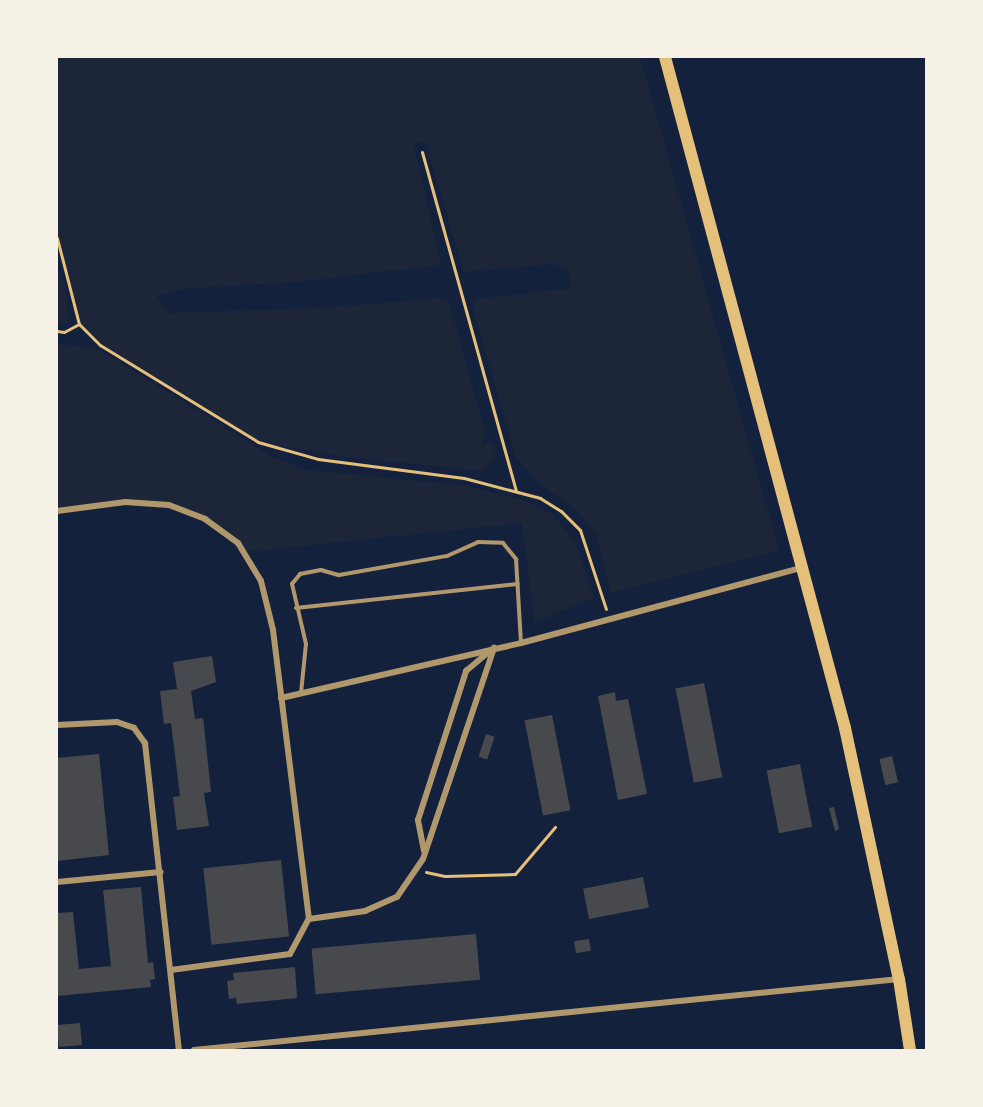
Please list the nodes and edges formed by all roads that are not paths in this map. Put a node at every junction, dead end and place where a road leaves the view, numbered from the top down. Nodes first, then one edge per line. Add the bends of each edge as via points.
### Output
1 (665, 57) edge
2 (57, 511) edge
3 (804, 567) junction
4 (518, 584) junction
5 (296, 608) junction
6 (521, 643) junction
7 (494, 648) junction
8 (301, 693) junction
9 (281, 698) junction
10 (57, 725) edge
11 (424, 853) junction
12 (161, 872) junction
13 (57, 882) edge
14 (309, 919) junction
15 (171, 970) junction
16 (899, 979) junction
17 (179, 1050) edge
18 (194, 1050) edge
19 (910, 1050) edge

1 - 3 main road
2 - 9 street via 125,502 169,505 205,519 238,543 261,581 273,630
3 - 6 street
3 - 16 main road via 845,728
4 - 5 lane
4 - 5 lane via 516,559 503,543 478,542 447,556 339,575 321,570 300,574 292,584
4 - 6 lane
5 - 8 lane via 306,644
6 - 7 street
7 - 8 street
7 - 11 street
7 - 11 street via 466,671 418,820
8 - 9 street
9 - 14 street
10 - 12 street via 117,722 134,728 145,743
11 - 14 street via 397,897 365,911
12 - 13 street
12 - 15 street
14 - 15 street via 290,954
15 - 17 street
16 - 18 street
16 - 19 main road

